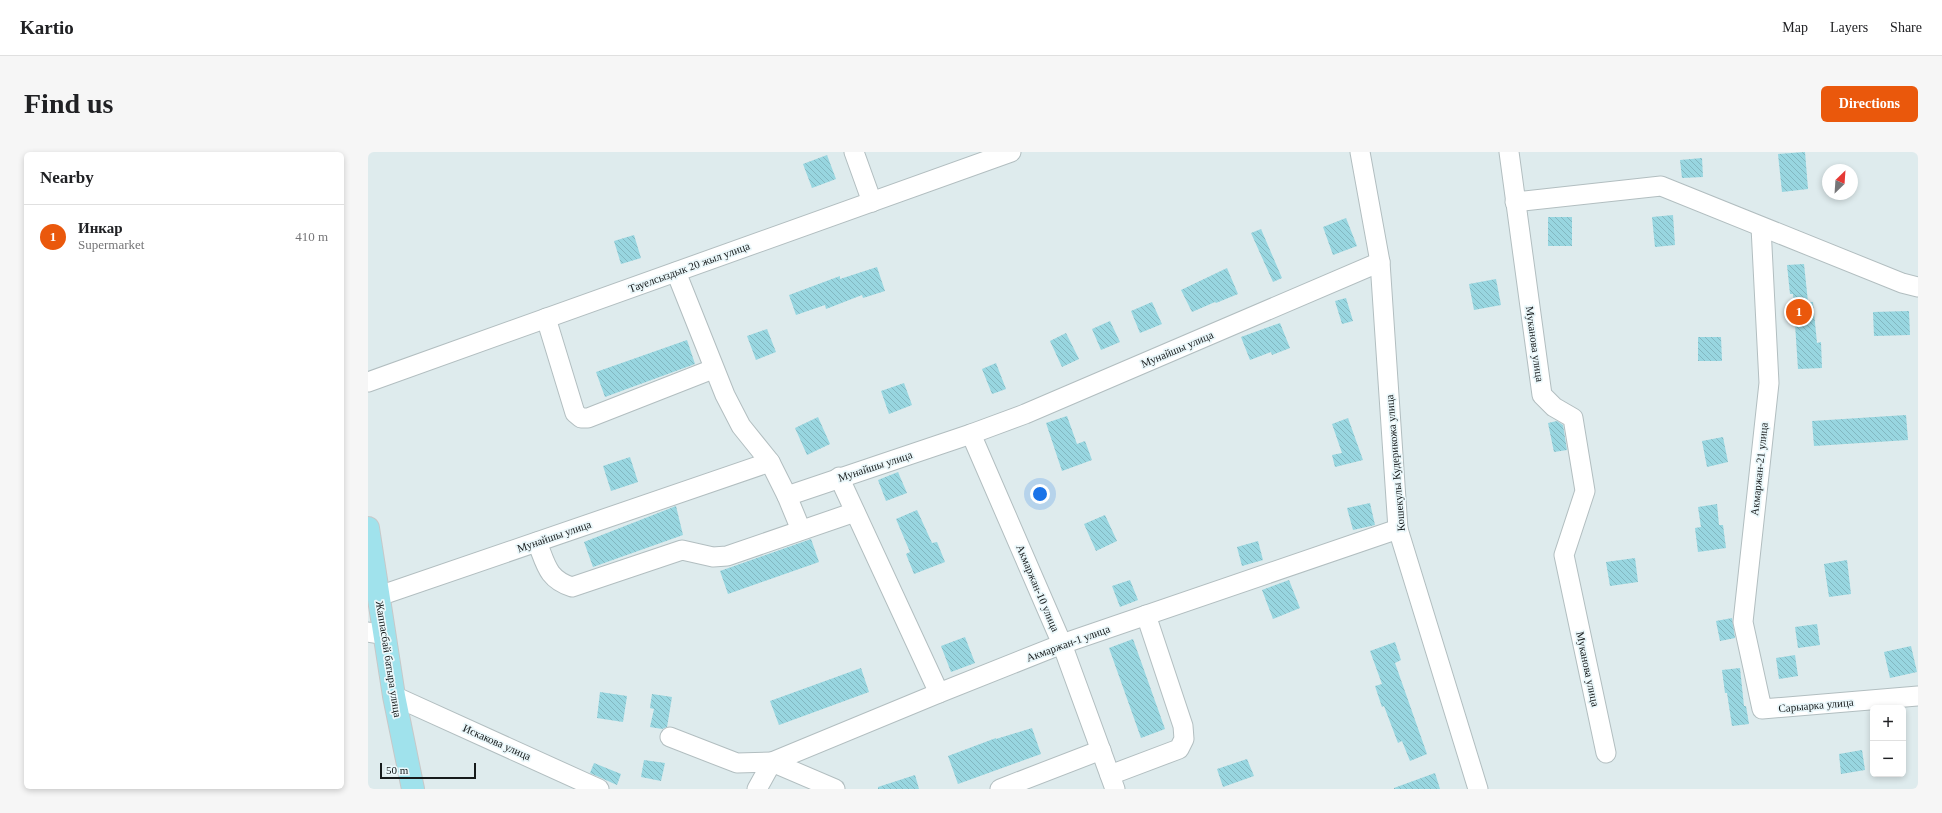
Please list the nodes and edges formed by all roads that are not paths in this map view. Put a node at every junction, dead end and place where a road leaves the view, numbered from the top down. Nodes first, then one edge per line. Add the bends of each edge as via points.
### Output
1 (854, 152) edge
2 (1011, 152) edge
3 (1360, 152) edge
4 (1509, 152) edge
5 (872, 202) junction
6 (1515, 202) junction
7 (1761, 227) junction
8 (1380, 262) junction
9 (676, 272) junction
10 (1918, 287) edge
11 (546, 318) junction
12 (713, 369) junction
13 (368, 382) edge
14 (971, 434) junction
15 (770, 462) junction
16 (839, 477) junction
17 (787, 496) junction
18 (855, 512) junction
19 (368, 528) edge
20 (1398, 529) junction
21 (802, 530) junction
22 (537, 542) junction
23 (379, 596) junction
24 (1146, 615) junction
25 (376, 634) edge
26 (1062, 644) junction
27 (939, 693) junction
28 (394, 696) junction
29 (1918, 696) edge
30 (1762, 709) joint
31 (670, 737) dead end
32 (1101, 750) junction
33 (1606, 753) dead end
34 (772, 762) junction
35 (1113, 782) edge
36 (413, 789) edge
37 (599, 789) edge
38 (757, 789) edge
39 (835, 789) edge
40 (1000, 789) edge
41 (1478, 789) edge

1 - 5 street
2 - 5 street, Тауелсыздык 20 жыл улица
3 - 8 street, Кошекулы Кудерикожа улица
4 - 6 street, Муканова улица
5 - 9 street, Тауелсыздык 20 жыл улица
6 - 7 street via 1661,186
6 - 33 street, Муканова улица via 1542,395 1554,407 1573,418 1584,491 1564,555
7 - 10 street via 1902,284
7 - 30 street, Акмаржан-21 улица via 1769,383 1743,622
8 - 14 street, Мунайшы улица via 1025,414
8 - 20 street, Кошекулы Кудерикожа улица
9 - 11 street, Тауелсыздык 20 жыл улица
9 - 12 street
11 - 12 street via 575,413 581,418 588,418
11 - 13 street, Тауелсыздык 20 жыл улица
12 - 15 street via 741,426
14 - 16 street, Мунайшы улица
14 - 26 street, Акмаржан-10 улица
15 - 17 street
15 - 22 street, Мунайшы улица
16 - 17 street, Мунайшы улица
16 - 18 street
17 - 21 street
18 - 21 street
18 - 27 street
19 - 23 main road, Жаппасбай батыра улица
20 - 24 street, Акмаржан-1 улица
20 - 41 street, Кошекулы Кудерикожа улица
21 - 22 street via 728,556 714,558 682,550 572,587 560,583 551,576
22 - 23 street, Мунайшы улица
23 - 25 main road, Жаппасбай батыра улица
24 - 26 street, Акмаржан-1 улица
24 - 35 street via 1183,726 1184,739 1179,749
25 - 28 main road, Жаппасбай батыра улица
26 - 27 street, Акмаржан-1 улица
26 - 32 street, Акмаржан-10 улица
27 - 34 street, Акмаржан-1 улица
28 - 36 main road, Жаппасбай батыра улица
28 - 37 street, Искакова улица
29 - 30 street, Сарыарка улица
31 - 34 street via 737,763
32 - 35 street, Акмаржан-10 улица
32 - 40 street
34 - 38 street
34 - 39 street

